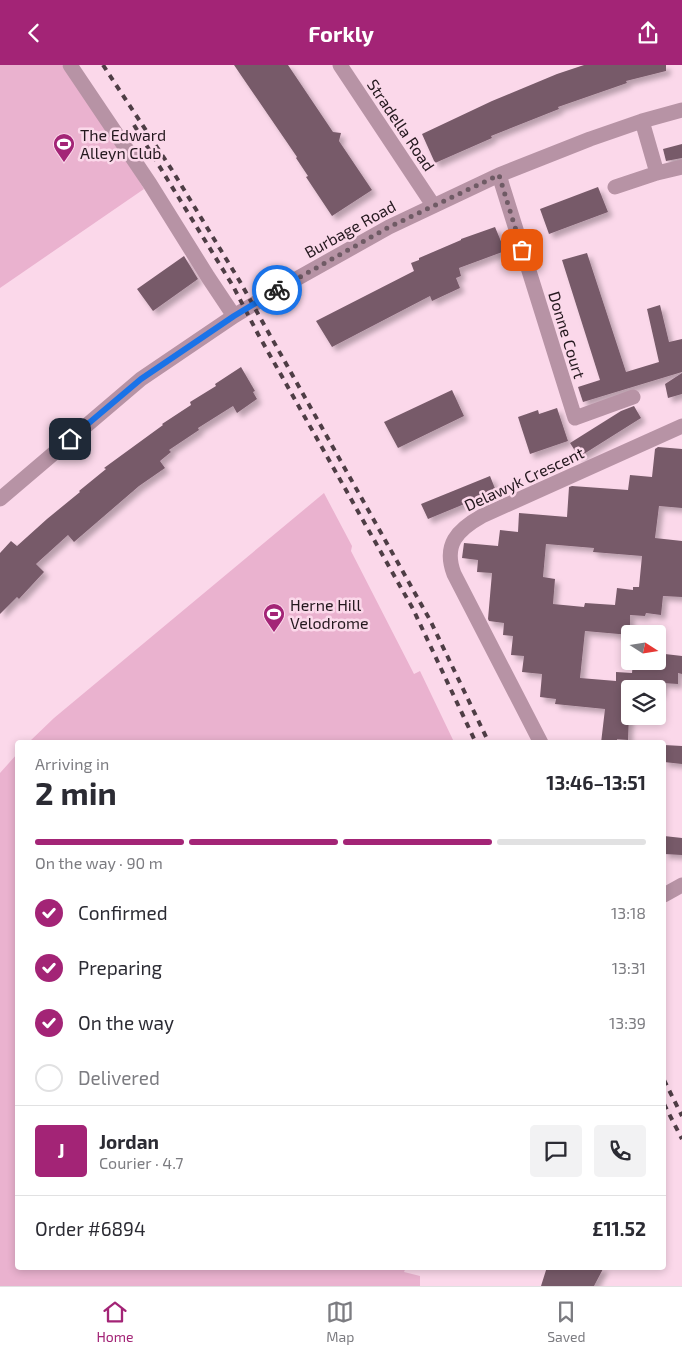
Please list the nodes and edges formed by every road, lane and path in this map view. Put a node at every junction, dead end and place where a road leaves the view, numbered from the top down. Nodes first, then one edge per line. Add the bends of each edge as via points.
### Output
1 (70, 65) edge
2 (340, 65) edge
3 (682, 110) edge
4 (642, 121) junction
5 (682, 167) edge
6 (657, 173) junction
7 (499, 175) junction
8 (615, 187) dead end
9 (433, 205) junction
10 (234, 316) junction
11 (633, 397) dead end
12 (682, 426) edge
13 (0, 499) edge
14 (538, 740) edge
15 (682, 885) edge
16 (666, 894) edge

1 - 10 street
2 - 9 street, Stradella Road
3 - 4 street, Burbage Road
4 - 6 street
4 - 7 street, Burbage Road
5 - 6 street
6 - 8 street
7 - 9 street, Burbage Road
7 - 11 street, Donne Court via 575,418
9 - 10 street, Burbage Road via 373,235
10 - 13 street, Burbage Road via 141,379
12 - 14 street, Delawyk Crescent via 482,516 466,525 455,539 450,557 454,574
15 - 16 street

